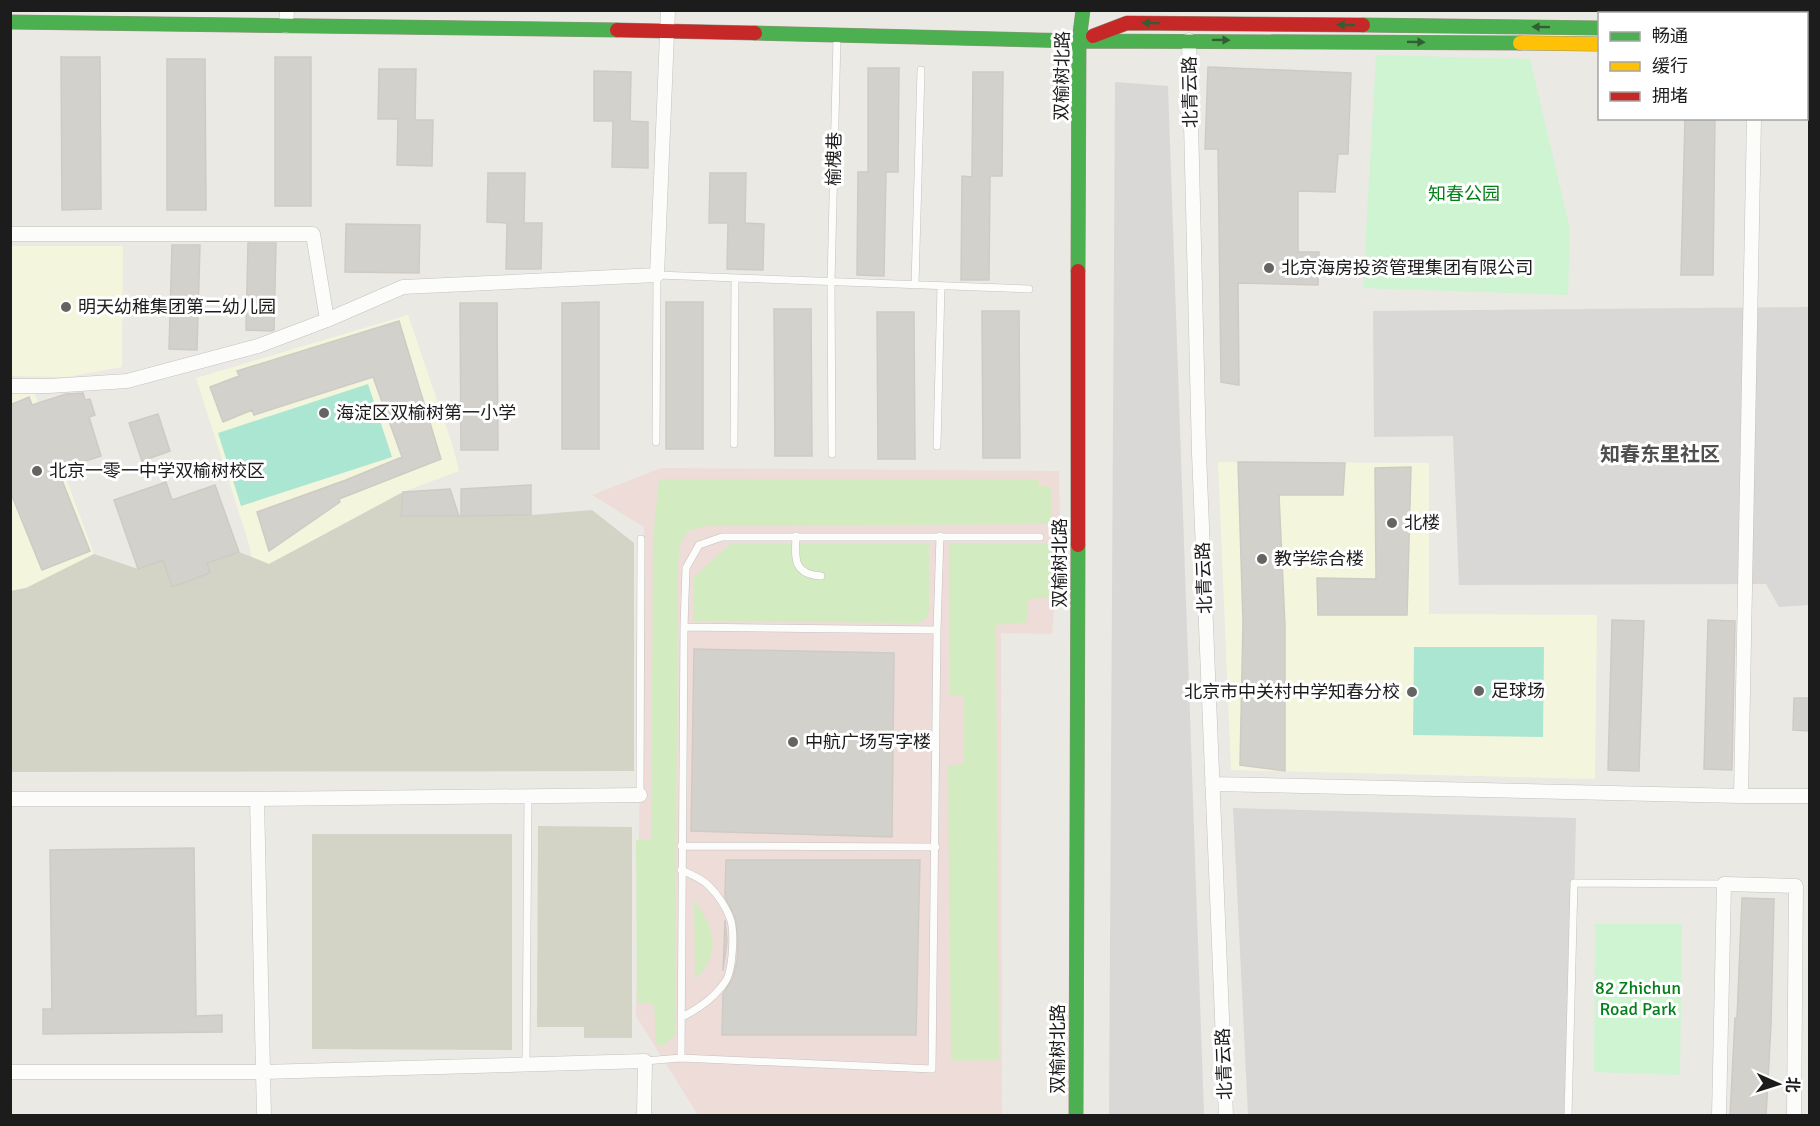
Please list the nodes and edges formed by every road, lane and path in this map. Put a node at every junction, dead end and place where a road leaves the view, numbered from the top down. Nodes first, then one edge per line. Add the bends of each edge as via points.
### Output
1 (287, 10) edge
2 (668, 10) edge
3 (1083, 10) edge
4 (10, 22) edge
5 (286, 26) junction
6 (1598, 28) edge
7 (668, 32) junction
8 (837, 36) junction
9 (1189, 40) junction
10 (1079, 41) junction
11 (1598, 44) edge
12 (921, 70) dead end
13 (1754, 120) edge
14 (10, 234) edge
15 (657, 275) junction
16 (735, 278) junction
17 (831, 282) junction
18 (915, 285) junction
19 (941, 286) junction
20 (1029, 289) dead end
21 (327, 320) junction
22 (10, 386) edge
23 (656, 442) dead end
24 (734, 444) dead end
25 (937, 446) dead end
26 (832, 454) dead end
27 (796, 536) junction
28 (940, 536) junction
29 (1040, 537) dead end
30 (641, 539) dead end
31 (820, 576) dead end
32 (684, 627) junction
33 (937, 630) junction
34 (1212, 784) junction
35 (640, 795) joint
36 (528, 796) junction
37 (1741, 796) junction
38 (1809, 796) edge
39 (10, 799) edge
40 (257, 799) junction
41 (681, 846) junction
42 (936, 847) junction
43 (681, 870) junction
44 (1724, 884) junction
45 (682, 1017) junction
46 (681, 1058) junction
47 (645, 1061) junction
48 (526, 1065) junction
49 (10, 1072) edge
50 (263, 1072) junction
51 (264, 1116) edge
52 (644, 1116) edge
53 (1076, 1116) edge
54 (1226, 1116) edge
55 (1568, 1116) edge
56 (1719, 1116) edge
57 (1794, 1116) edge

1 - 5 street
2 - 7 street
3 - 10 street, 双榆树北路
4 - 5 street
5 - 7 street
6 -> 10 street via 1127,23
7 - 8 street
7 - 15 street
8 - 10 street
8 - 17 lane, 榆槐巷
9 - 10 street
9 -> 11 street
9 - 34 street, 北青云路
10 - 53 street, 双榆树北路
12 - 18 lane
13 - 37 street
14 - 21 street via 313,234
15 - 16 lane
15 - 21 street via 403,287
15 - 23 lane
16 - 17 lane
16 - 24 lane
17 - 18 lane
17 - 26 lane, 榆槐巷
18 - 19 lane
19 - 20 lane
19 - 25 lane
21 - 22 street via 258,346 127,381
27 - 28 lane
27 - 31 lane via 799,567 805,573
27 - 32 lane via 722,537 699,545 686,568
28 - 29 lane
28 - 33 lane
30 - 35 lane
32 - 33 lane
32 - 41 lane
33 - 42 lane
34 - 37 street
34 - 54 street, 北青云路
35 - 36 street
36 - 40 street
36 - 48 lane
37 - 38 street
39 - 40 street
40 - 50 street
41 - 42 lane
41 - 43 lane
42 - 46 lane via 932,1069
43 - 45 lane
43 - 45 lane via 708,884 719,898 731,919 732,938 727,981 695,1011
44 - 55 lane via 1574,883
44 - 56 street
44 - 57 street via 1796,886
45 - 46 lane
46 - 47 lane
47 - 48 street
47 - 52 street
48 - 50 street
49 - 50 street
50 - 51 street

